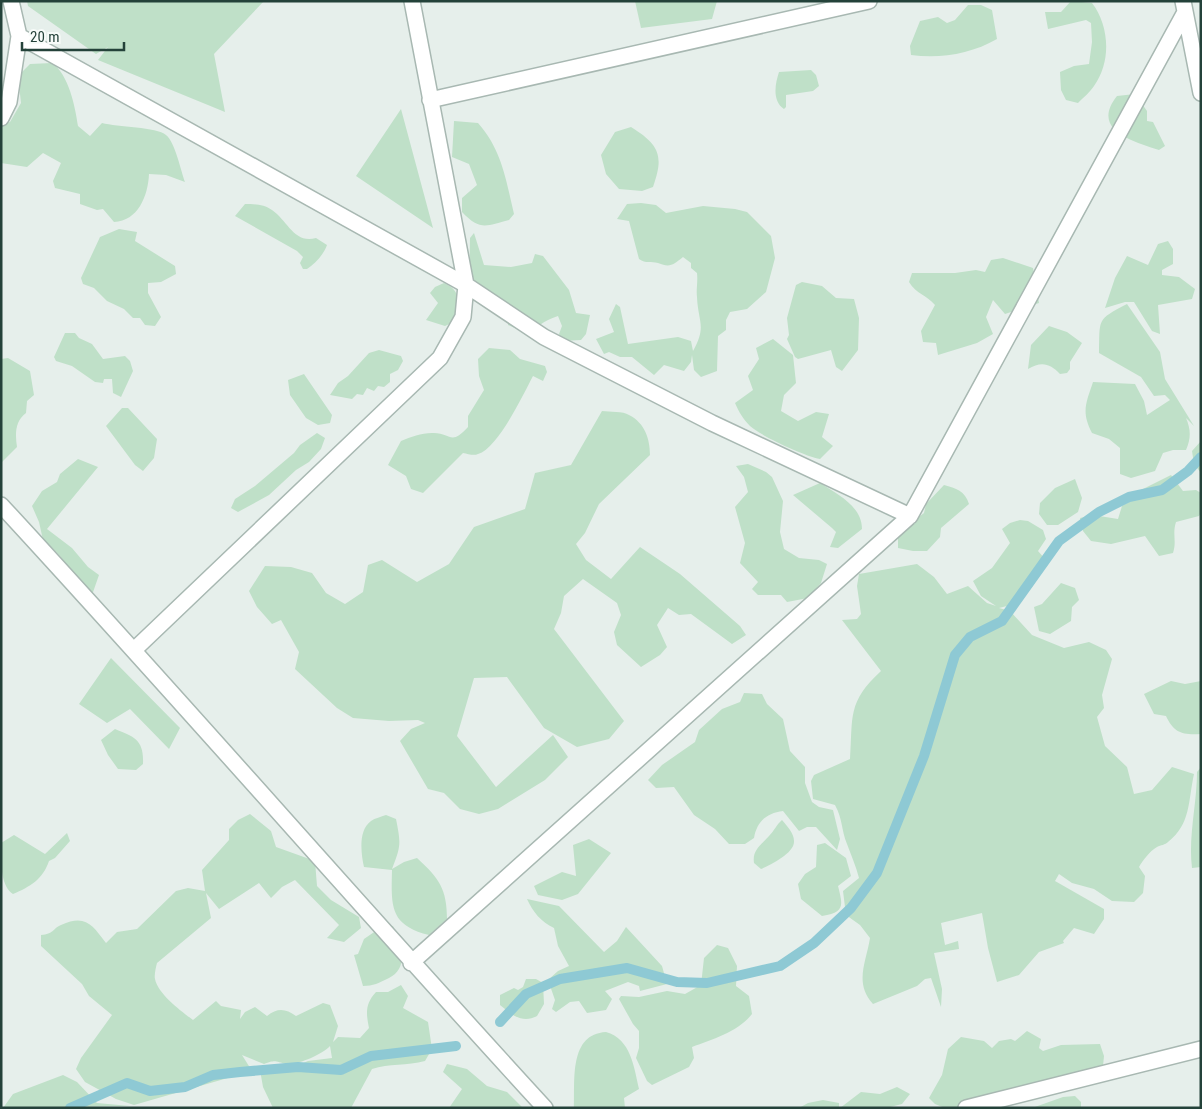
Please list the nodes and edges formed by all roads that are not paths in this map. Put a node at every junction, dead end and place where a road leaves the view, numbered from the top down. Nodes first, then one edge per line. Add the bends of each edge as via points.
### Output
1 (11, 1) edge
2 (412, 1) edge
3 (869, 1) edge
4 (1184, 7) edge
5 (19, 36) junction
6 (1201, 93) edge
7 (430, 100) junction
8 (1, 118) edge
9 (466, 285) junction
10 (1, 505) edge
11 (910, 516) junction
12 (134, 650) junction
13 (411, 963) junction
14 (1201, 1049) edge
15 (545, 1108) edge
16 (966, 1108) edge

1 - 5 street
2 - 7 street
3 - 7 street
4 - 6 street
4 - 11 street
5 - 8 street via 9,102
5 - 9 street
7 - 9 street
9 - 11 street via 553,342 712,423
9 - 12 street via 463,317 440,358
10 - 12 street
11 - 13 street
12 - 13 street
13 - 15 street
14 - 16 street

